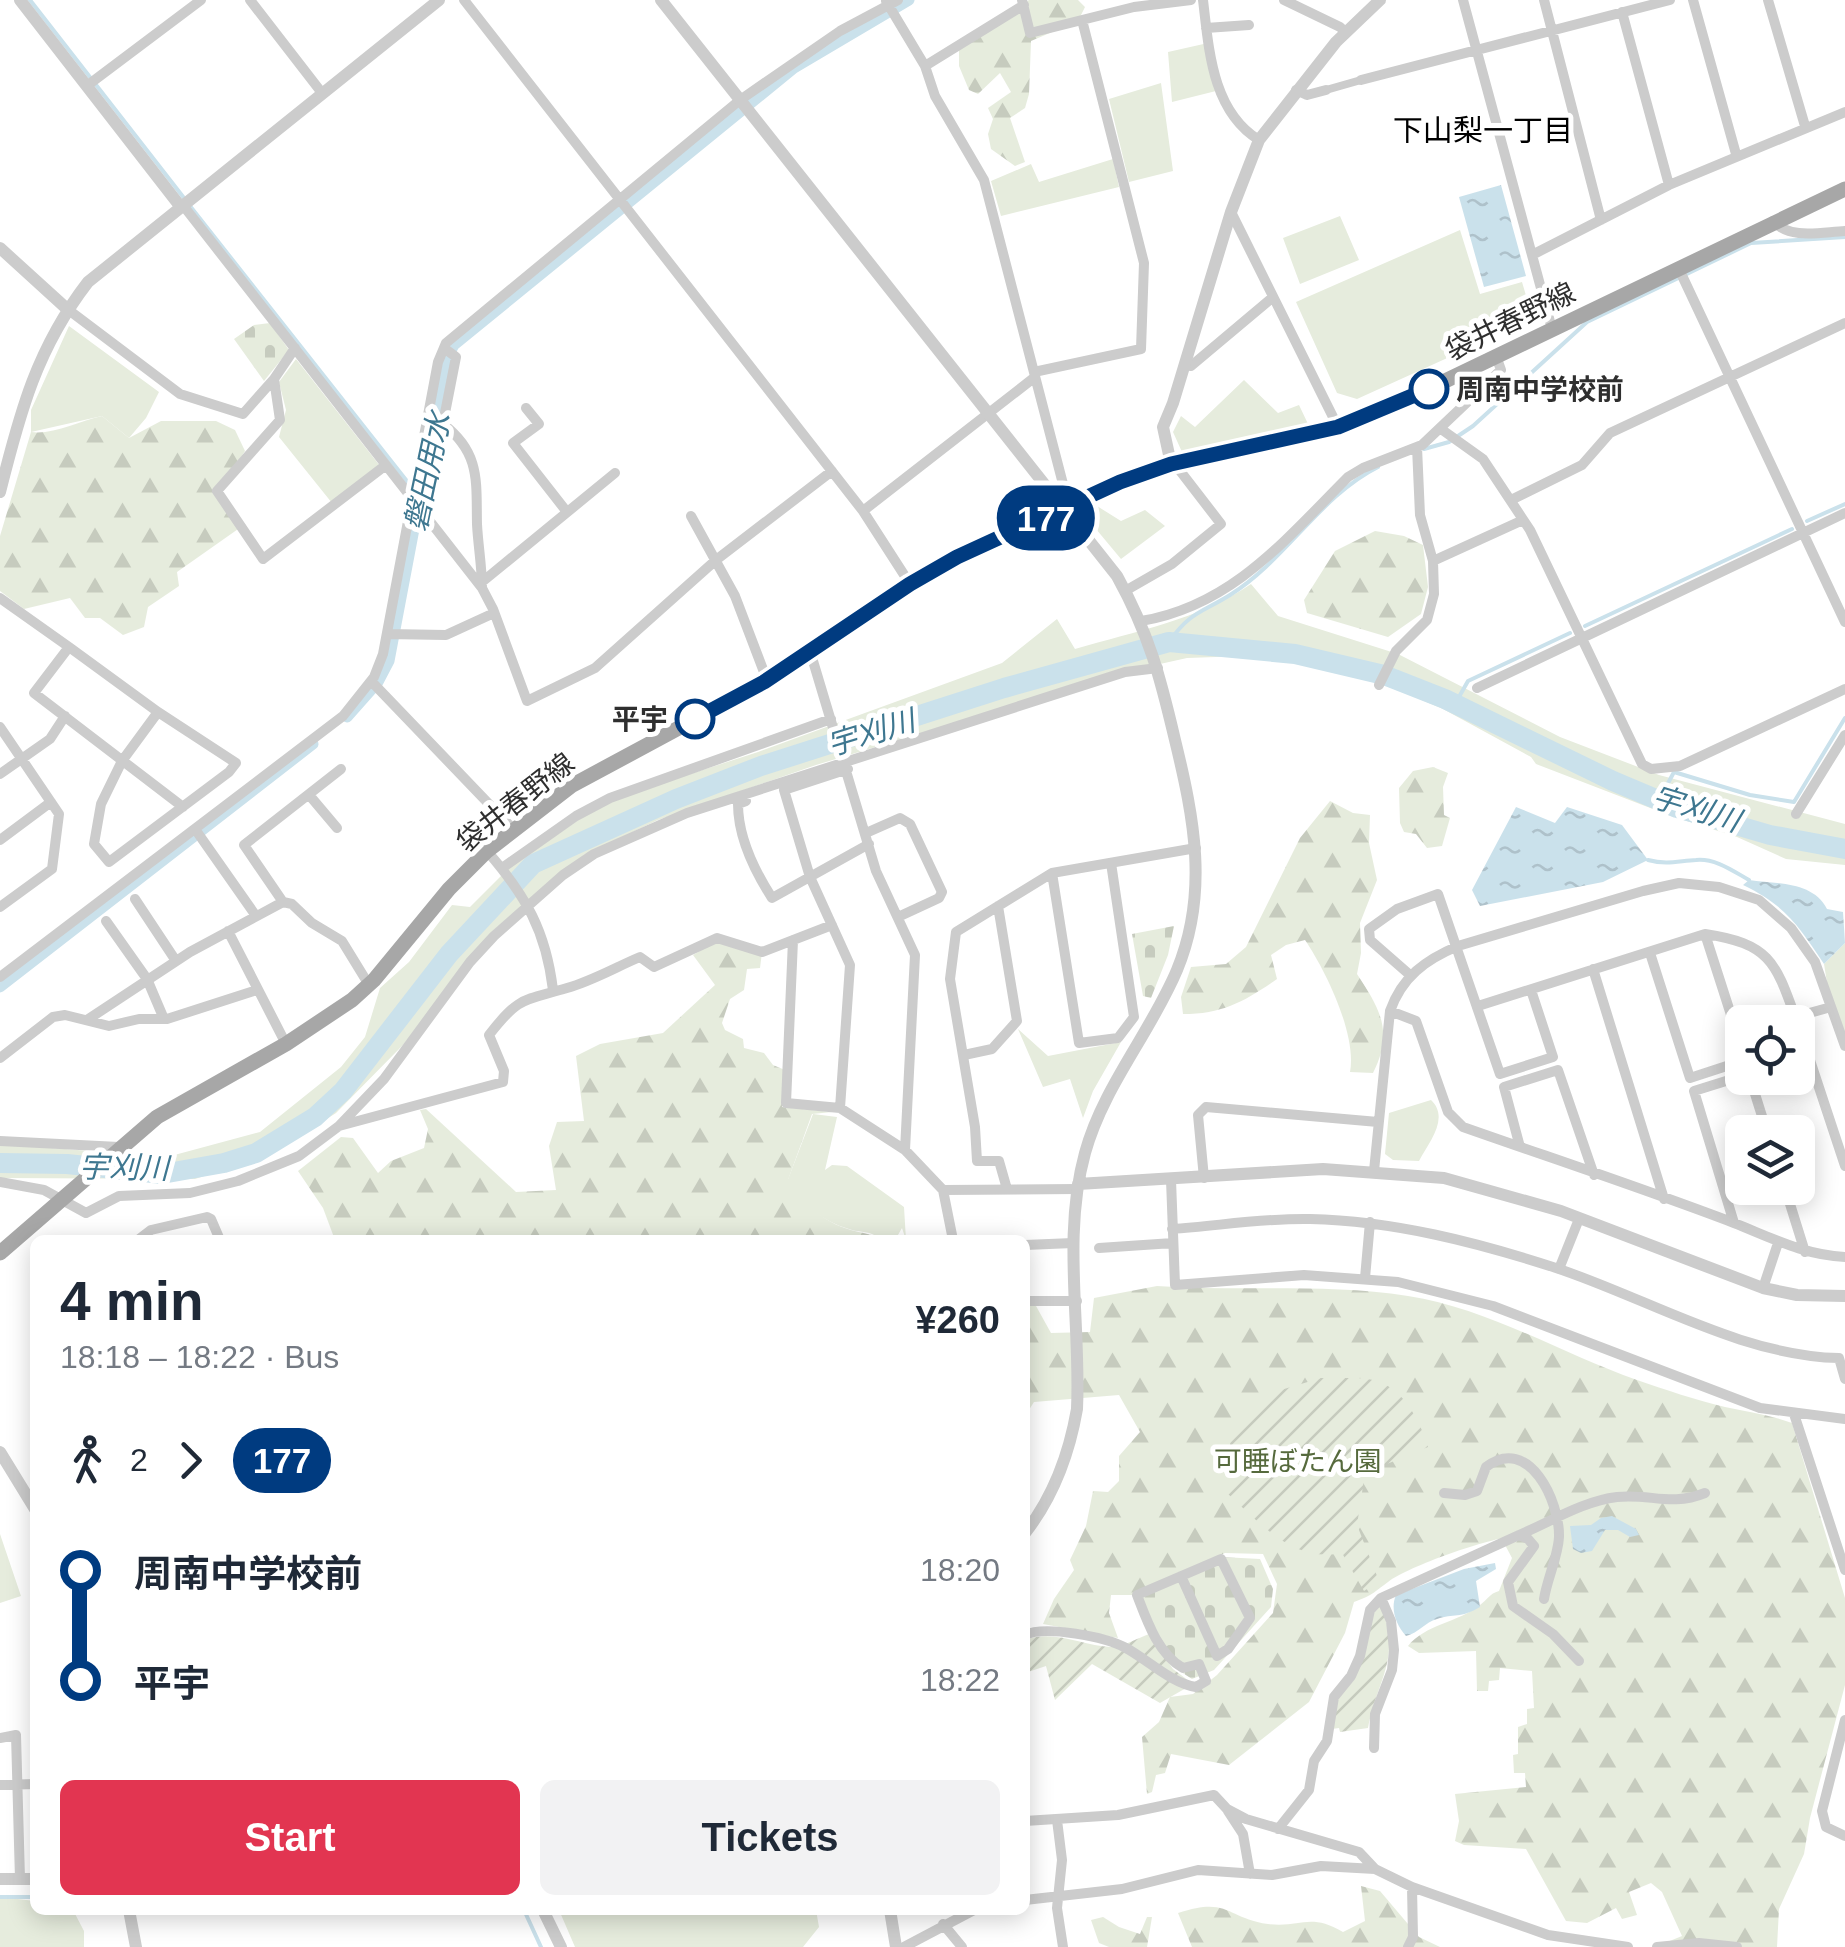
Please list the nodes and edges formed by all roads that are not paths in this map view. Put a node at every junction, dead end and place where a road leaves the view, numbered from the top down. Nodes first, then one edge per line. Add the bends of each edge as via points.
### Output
1 (20, 0) edge
2 (201, 0) edge
3 (250, 0) edge
4 (439, 0) edge
5 (464, 0) edge
6 (661, 0) edge
7 (1191, 0) edge
8 (1203, 0) edge
9 (1284, 0) edge
10 (1380, 0) edge
11 (1463, 0) edge
12 (1544, 0) edge
13 (1670, 0) edge
14 (1694, 0) edge
15 (1768, 0) edge
16 (891, 2) edge
17 (1023, 3) edge
18 (1622, 12) junction
19 (1082, 20) junction
20 (1249, 25) dead end
21 (1206, 28) junction
22 (1552, 30) junction
23 (1345, 32) junction
24 (1479, 51) junction
25 (925, 66) junction
26 (1361, 80) joint
27 (88, 86) junction
28 (1296, 90) junction
29 (1326, 90) joint
30 (322, 93) junction
31 (740, 100) junction
32 (1845, 112) edge
33 (1805, 126) junction
34 (1259, 140) junction
35 (1736, 154) junction
36 (1668, 185) junction
37 (1845, 188) edge
38 (620, 200) junction
39 (181, 205) junction
40 (1232, 212) junction
41 (1601, 220) junction
42 (1773, 221) junction
43 (1845, 232) edge
44 (0, 248) edge
45 (1532, 255) junction
46 (1678, 267) junction
47 (1273, 297) junction
48 (66, 308) junction
49 (1845, 323) edge
50 (1552, 328) junction
51 (295, 348) junction
52 (444, 348) junction
53 (1496, 356) junction
54 (1185, 365) junction
55 (1035, 375) junction
56 (1730, 377) junction
57 (274, 379) junction
58 (526, 408) dead end
59 (989, 414) junction
60 (443, 424) junction
61 (1338, 427) junction
62 (1441, 429) junction
63 (1416, 447) junction
64 (1173, 464) junction
65 (386, 466) junction
66 (832, 471) junction
67 (614, 473) dead end
68 (0, 492) edge
69 (412, 498) junction
70 (1511, 500) junction
71 (1067, 508) junction
72 (863, 511) junction
73 (567, 512) junction
74 (1845, 513) edge
75 (425, 515) junction
76 (690, 516) dead end
77 (1524, 520) junction
78 (1803, 533) junction
79 (716, 560) junction
80 (1433, 560) junction
81 (910, 584) junction
82 (482, 585) junction
83 (1125, 591) junction
84 (0, 598) edge
85 (494, 613) junction
86 (1142, 621) junction
87 (1845, 622) edge
88 (387, 634) junction
89 (1582, 639) junction
90 (69, 646) junction
91 (810, 651) junction
92 (1158, 668) junction
93 (767, 680) junction
94 (371, 681) junction
95 (1379, 685) dead end
96 (1477, 688) dead end
97 (1845, 689) edge
98 (158, 712) junction
99 (64, 716) junction
100 (832, 720) junction
101 (0, 727) edge
102 (1845, 735) edge
103 (22, 758) junction
104 (122, 761) junction
105 (846, 763) junction
106 (341, 768) dead end
107 (0, 774) edge
108 (784, 790) junction
109 (310, 796) junction
110 (51, 802) junction
111 (183, 806) junction
112 (1796, 814) dead end
113 (337, 828) dead end
114 (195, 829) junction
115 (513, 829) junction
116 (868, 838) junction
117 (0, 840) edge
118 (1196, 848) junction
119 (487, 851) junction
120 (1111, 863) junction
121 (502, 868) junction
122 (1052, 873) junction
123 (810, 877) junction
124 (135, 900) dead end
125 (283, 902) junction
126 (527, 903) junction
127 (998, 906) junction
128 (0, 907) edge
129 (256, 916) junction
130 (898, 918) junction
131 (106, 921) dead end
132 (832, 926) junction
133 (228, 931) junction
134 (1706, 934) junction
135 (794, 940) junction
136 (1458, 946) junction
137 (1650, 952) junction
138 (176, 961) junction
139 (1594, 969) junction
140 (1410, 975) junction
141 (0, 977) edge
142 (147, 979) junction
143 (369, 985) junction
144 (257, 990) junction
145 (554, 990) junction
146 (1531, 990) junction
147 (1728, 1005) edge
148 (1792, 1005) edge
149 (1478, 1006) junction
150 (1831, 1007) junction
151 (1390, 1011) junction
152 (1815, 1014) edge
153 (164, 1019) junction
154 (87, 1020) junction
155 (286, 1044) junction
156 (1845, 1046) edge
157 (964, 1055) junction
158 (0, 1058) edge
159 (1725, 1067) edge
160 (1815, 1075) edge
161 (1725, 1081) edge
162 (840, 1108) junction
163 (1378, 1122) junction
164 (339, 1126) junction
165 (0, 1140) edge
166 (1520, 1148) junction
167 (905, 1150) junction
168 (115, 1151) junction
169 (1845, 1166) edge
170 (1374, 1171) junction
171 (1594, 1174) junction
172 (1204, 1178) junction
173 (1171, 1180) junction
174 (0, 1182) edge
175 (1077, 1187) junction
176 (943, 1190) junction
177 (1007, 1190) junction
178 (68, 1193) junction
179 (1664, 1199) junction
180 (1790, 1205) edge
181 (1579, 1219) junction
182 (1370, 1222) junction
183 (1734, 1223) junction
184 (1172, 1229) junction
185 (153, 1235) edge
186 (218, 1235) edge
187 (952, 1235) edge
188 (1074, 1243) junction
189 (1173, 1243) junction
190 (1778, 1244) junction
191 (1030, 1245) edge
192 (1098, 1248) dead end
193 (1805, 1252) junction
194 (0, 1253) edge
195 (1845, 1257) edge
196 (1558, 1269) junction
197 (1364, 1278) junction
198 (1762, 1288) junction
199 (1845, 1296) edge
200 (1030, 1301) edge
201 (1077, 1301) junction
202 (1842, 1357) edge
203 (1845, 1379) edge
204 (1794, 1414) junction
205 (1845, 1418) edge
206 (0, 1452) edge
207 (1704, 1492) dead end
208 (1444, 1493) dead end
209 (30, 1496) edge
210 (1556, 1519) junction
211 (1030, 1525) edge
212 (1519, 1535) junction
213 (1845, 1570) edge
214 (1181, 1576) junction
215 (1381, 1598) junction
216 (1544, 1599) dead end
217 (1030, 1633) edge
218 (1578, 1662) dead end
219 (1845, 1720) edge
220 (0, 1738) edge
221 (1374, 1748) dead end
222 (17, 1784) junction
223 (30, 1784) edge
224 (0, 1785) edge
225 (1227, 1809) junction
226 (1057, 1820) junction
227 (1030, 1821) edge
228 (1278, 1829) junction
229 (1845, 1836) edge
230 (1375, 1869) junction
231 (1250, 1874) junction
232 (0, 1878) edge
233 (20, 1879) junction
234 (30, 1880) edge
235 (1412, 1887) junction
236 (1058, 1895) junction
237 (1030, 1899) edge
238 (130, 1915) edge
239 (546, 1915) edge
240 (891, 1915) edge
241 (963, 1915) edge
242 (944, 1924) junction
243 (136, 1947) edge
244 (561, 1947) edge
245 (900, 1947) edge
246 (962, 1947) edge
247 (1063, 1947) edge
248 (1408, 1947) edge
249 (1628, 1947) edge
250 (1656, 1947) edge
251 (1737, 1947) edge

1 - 27 street
2 - 27 street
3 - 30 street
4 - 30 street
5 - 38 street
6 - 31 street
7 - 19 street
8 - 21 street
9 - 23 street
10 - 23 street
11 - 24 street
12 - 22 street
13 - 18 street
14 - 35 street
15 - 33 street
16 - 25 street
16 - 31 street
17 - 19 street via 1030,33
17 - 25 street
18 - 22 street
18 - 36 street
19 - 55 street via 1144,263 1141,349
20 - 21 street
21 - 34 street via 1221,93 1242,130
22 - 24 street
22 - 41 street
23 - 28 street
24 - 26 street
24 - 45 street
25 - 55 street via 984,180
26 - 29 street
27 - 39 street
28 - 29 street
28 - 34 street
30 - 39 street
31 - 38 street
31 - 59 street
32 - 33 street
33 - 35 street
34 - 40 street
35 - 36 street
36 - 41 street
37 - 42 main road, 袋井春野線
38 - 52 street
38 - 66 street
39 - 48 street via 106,264
39 - 51 street
40 - 47 street
40 - 54 street
41 - 45 street
42 - 43 street via 1790,233
42 - 46 main road, 袋井春野線
44 - 48 street
45 - 50 street
46 - 50 main road, 袋井春野線
46 - 56 street
47 - 54 street
47 - 61 street
48 - 57 street via 180,394 243,414
48 - 68 street via 34,370
49 - 56 street
50 - 53 main road, 袋井春野線
51 - 57 street
51 - 65 street
52 - 60 street via 456,358
52 - 69 street
53 - 61 main road, 袋井春野線
53 - 62 street via 1501,370
54 - 64 street via 1163,427
55 - 59 street
55 - 71 street
56 - 70 street via 1610,433 1582,464
56 - 78 street
57 - 65 street via 280,420 217,491 263,559
58 - 73 street via 539,424 512,444
59 - 71 street
59 - 72 street
60 - 75 street
60 - 82 street via 460,437 478,477
61 - 64 main road, 袋井春野線
62 - 63 street
62 - 70 street via 1482,459
63 - 80 street via 1420,515
63 - 86 street via 1348,477 1259,565 1224,590 1192,608
64 - 71 main road, 袋井春野線
64 - 83 street via 1221,524
65 - 69 street
66 - 72 street
66 - 79 street
67 - 73 street
69 - 75 street
69 - 88 street
70 - 77 street
71 - 81 main road, 袋井春野線
71 - 83 street
72 - 81 street
73 - 82 street
74 - 78 street
75 - 82 street
76 - 79 street
77 - 80 street
77 - 89 street
78 - 87 street
78 - 89 street
79 - 85 street via 594,668 527,701
79 - 93 street
80 - 95 street via 1427,620 1396,651
81 - 91 main road, 袋井春野線
82 - 85 street
83 - 86 street
84 - 90 street
85 - 88 street via 446,635
86 - 92 street
88 - 94 street
89 - 96 street
89 - 97 street via 1642,764 1651,770 1692,761
90 - 98 street
90 - 99 street via 34,693
91 - 93 main road, 袋井春野線
91 - 100 street
92 - 105 street via 1124,672
92 - 118 street
93 - 115 main road, 袋井春野線 via 624,754
94 - 114 street via 342,716
94 - 115 street
98 - 104 street
98 - 111 street via 236,763
99 - 103 street via 50,739
99 - 104 street
100 - 105 street
100 - 121 street via 610,798
101 - 103 street
102 - 112 street
103 - 107 street
103 - 110 street
104 - 111 street
104 - 111 street via 101,804 94,844 109,862
105 - 108 street
105 - 116 street
105 - 126 street via 631,835
106 - 109 street
108 - 123 street
108 - 123 street via 738,804 738,818 754,869 772,898
109 - 113 street
109 - 125 street via 244,845
110 - 117 street
110 - 128 street via 59,814 52,870
114 - 129 street
114 - 141 street
115 - 119 main road, 袋井春野線
116 - 123 street
116 - 130 street
116 - 130 street via 900,818 910,824 942,892
118 - 120 street
118 - 175 street via 1189,940 1099,1114
119 - 121 street
119 - 143 main road, 袋井春野線
120 - 122 street
120 - 122 street via 1134,1016 1118,1038 1079,1044
121 - 126 street
122 - 127 street
123 - 132 street
124 - 138 street
125 - 129 street
125 - 143 street via 342,941
126 - 145 street via 549,952
126 - 164 street via 470,962 384,1079
127 - 157 street via 956,932 950,979
127 - 157 street via 1017,1021 992,1049
129 - 133 street
130 - 167 street via 916,954
131 - 142 street
132 - 135 street
132 - 162 street via 850,965
133 - 138 street
133 - 144 street
134 - 137 street
134 - 147 street
134 - 148 street via 1738,939 1766,956
135 - 145 street via 762,952 716,938 654,967 640,957
135 - 162 street via 786,1103
136 - 140 street
136 - 140 street via 1438,894 1397,909 1369,929 1370,940
136 - 149 street
136 - 150 street via 1679,883 1720,888 1759,900 1791,928 1815,962
137 - 139 street
137 - 159 street via 1690,1078
138 - 142 street
139 - 146 street
139 - 179 street
140 - 151 street
142 - 153 street
142 - 154 street
143 - 155 main road, 袋井春野線
144 - 153 street
144 - 155 street
145 - 164 street via 527,997 489,1035 503,1082
146 - 149 street
146 - 149 street via 1553,1057 1500,1074
150 - 152 street
150 - 156 street
151 - 163 street
151 - 166 street via 1416,1020 1448,1112 1464,1127
153 - 154 street via 108,1026
154 - 158 street via 53,1016
155 - 168 main road, 袋井春野線 via 157,1117
157 - 177 street via 977,1161 998,1161
160 - 169 street
161 - 183 street via 1694,1091
162 - 167 street
163 - 170 street
163 - 172 street via 1206,1107 1198,1115
164 - 178 street via 294,1158 190,1193 120,1196 86,1214
165 - 168 street
166 - 171 street
166 - 171 street via 1504,1087 1558,1070
167 - 176 street
168 - 178 main road, 袋井春野線
170 - 172 street
170 - 181 street via 1472,1185
171 - 179 street
172 - 173 street
173 - 175 street
173 - 184 street
174 - 178 street
175 - 177 street
175 - 188 street
176 - 177 street
176 - 187 street
178 - 194 main road, 袋井春野線
179 - 183 street
180 - 193 street
181 - 196 street
181 - 198 street
182 - 184 street via 1305,1219
182 - 196 street via 1461,1239
182 - 197 street
183 - 190 street
184 - 189 street
185 - 186 street via 207,1217
188 - 191 street
188 - 201 street
189 - 192 street
189 - 197 street via 1175,1285 1304,1275
190 - 193 street
190 - 198 street
193 - 195 street
196 - 202 street via 1782,1352
197 - 204 street via 1493,1306 1760,1408
198 - 199 street
200 - 201 street
201 - 211 street via 1072,1438 1053,1490
202 - 203 street
204 - 205 street
204 - 213 street
206 - 209 street
207 - 210 street via 1681,1501 1616,1497
208 - 210 street via 1477,1490 1486,1467 1507,1458 1544,1480
210 - 212 street
210 - 216 street via 1558,1544
212 - 215 street
212 - 218 street via 1534,1546 1508,1582 1510,1600
214 - 214 street via 1221,1559 1250,1618 1222,1654 1217,1656
214 - 217 street via 1136,1596 1176,1664 1199,1664 1206,1681 1196,1686 1116,1644 1046,1630
215 - 221 street via 1394,1650
215 - 228 street via 1370,1610 1351,1676 1334,1698 1309,1790
219 - 229 street via 1822,1811 1826,1826
220 - 222 street via 16,1735
222 - 223 street
222 - 224 street
222 - 233 street
225 - 226 street via 1214,1795
225 - 228 street
225 - 231 street via 1243,1834
226 - 227 street
226 - 236 street
228 - 230 street via 1360,1852
230 - 231 street via 1321,1866
230 - 235 street
231 - 236 street via 1198,1870 1122,1890
232 - 233 street
233 - 234 street
235 - 248 street
235 - 249 street via 1548,1935
236 - 237 street
236 - 247 street
238 - 243 street
239 - 244 street
240 - 245 street
241 - 242 street
242 - 245 street
242 - 246 street
250 - 251 street

